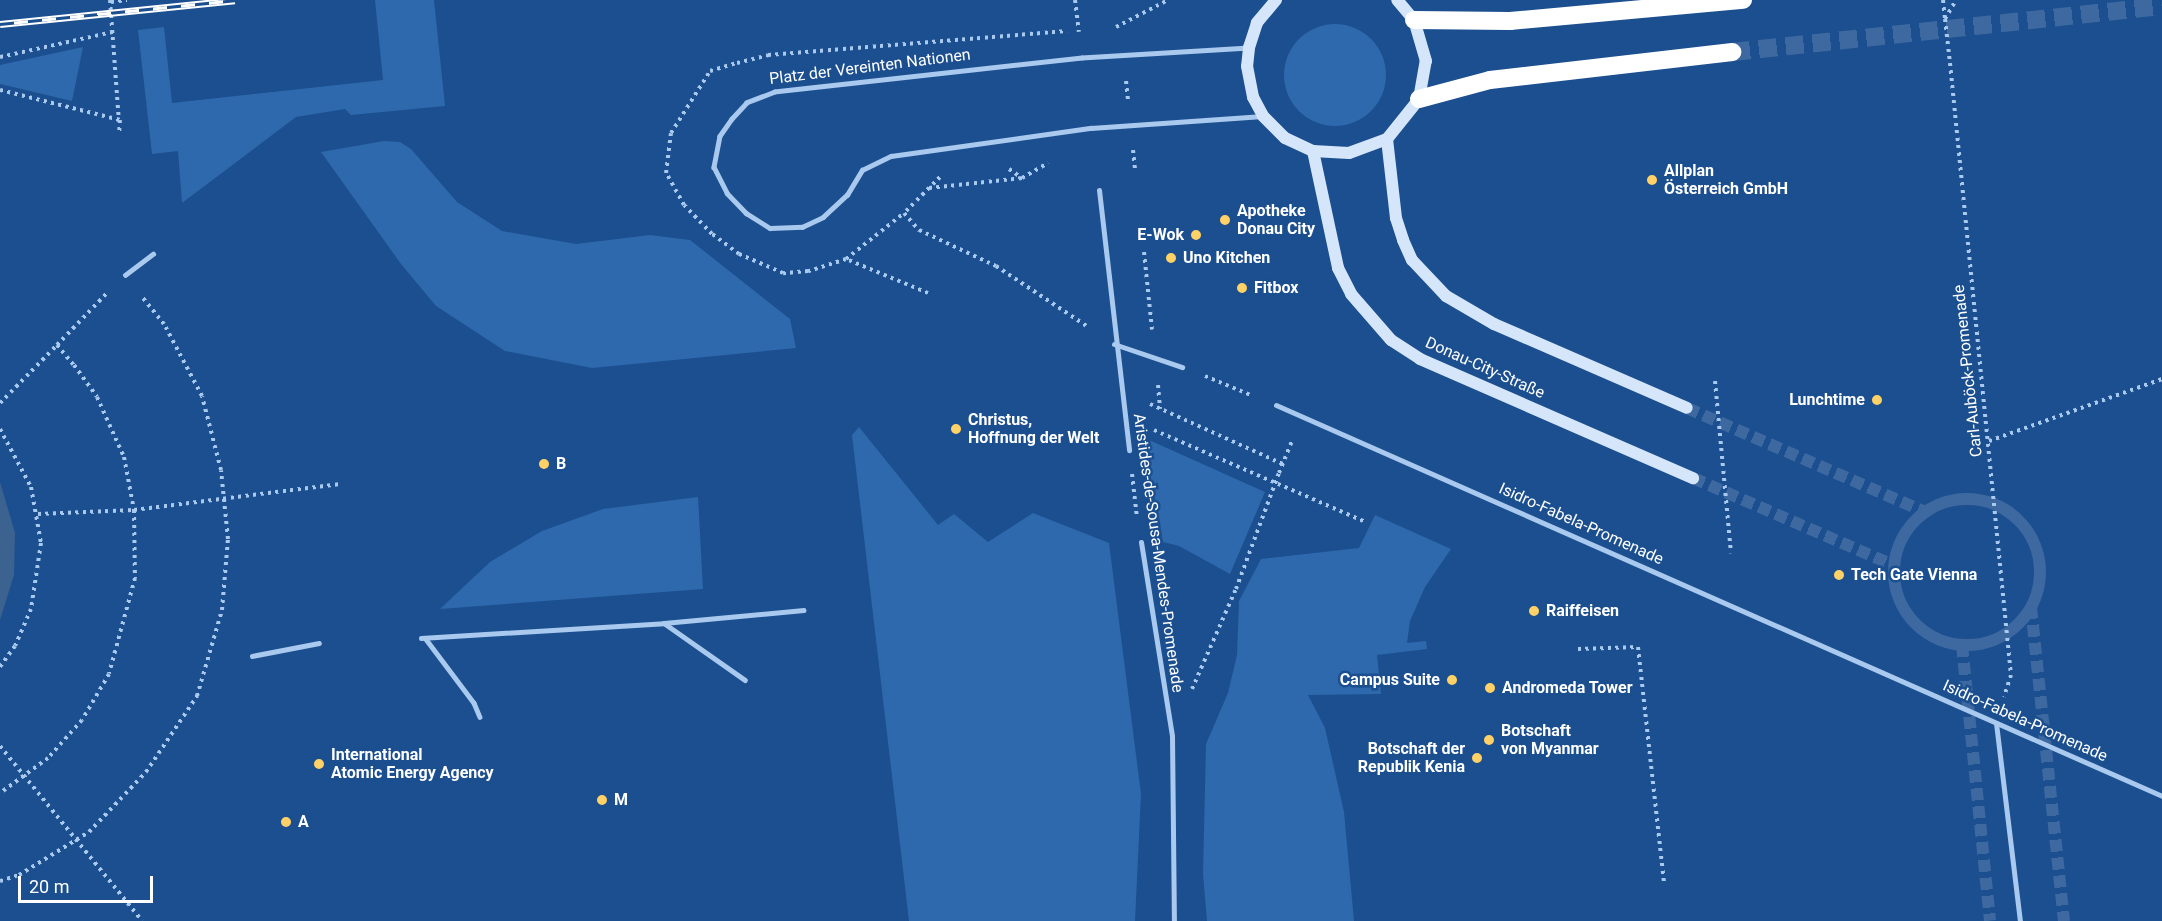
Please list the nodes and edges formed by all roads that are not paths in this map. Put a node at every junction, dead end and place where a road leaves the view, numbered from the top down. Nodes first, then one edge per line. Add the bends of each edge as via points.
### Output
1 (1276, 0) edge
2 (1397, 0) edge
3 (1743, 0) edge
4 (1414, 20) junction
5 (1249, 48) junction
6 (1732, 52) tunnel mouth
7 (1419, 99) junction
8 (1263, 116) junction
9 (1387, 139) junction
10 (1313, 151) junction
11 (1099, 190) dead end
12 (153, 254) dead end
13 (124, 275) road end
14 (1114, 344) junction
15 (1182, 367) road end
16 (1276, 405) road end
17 (1687, 408) tunnel mouth
18 (1129, 450) road end
19 (1693, 478) tunnel mouth
20 (1141, 542) road end
21 (803, 610) dead end
22 (664, 623) junction
23 (319, 643) dead end
24 (252, 656) dead end
25 (745, 680) dead end
26 (480, 717) dead end
27 (1996, 723) junction
28 (2162, 796) edge
29 (1174, 921) edge
30 (2020, 921) edge

1 - 5 main road via 1257,23
2 - 4 main road
3 - 4 highway via 1510,21
4 - 7 main road via 1426,61
5 - 8 main road via 1247,66 1253,97
5 - 8 lane, Platz der Vereinten Nationen via 1124,56 775,92 747,103 732,119 720,136 714,166 727,193 746,213 770,228 802,227 823,217 847,195 862,170 891,156 1131,125
6 - 7 highway via 1490,80
7 - 9 main road
8 - 10 main road via 1285,138
9 - 10 main road via 1349,153
9 - 17 main road via 1402,240 1412,260 1446,296 1494,324
10 - 19 main road, Donau-City-Straße via 1338,268 1351,294 1391,340 1420,358
11 - 14 street, Aristides-de-Sousa-Mendes-Promenade
12 - 13 lane
14 - 15 street
14 - 18 street, Aristides-de-Sousa-Mendes-Promenade
16 - 27 street, Isidro-Fabela-Promenade
20 - 29 street, Aristides-de-Sousa-Mendes-Promenade via 1172,736
21 - 22 lane
22 - 25 lane
22 - 26 lane via 423,638 474,703
23 - 24 lane
27 - 28 street, Isidro-Fabela-Promenade
27 - 30 street

